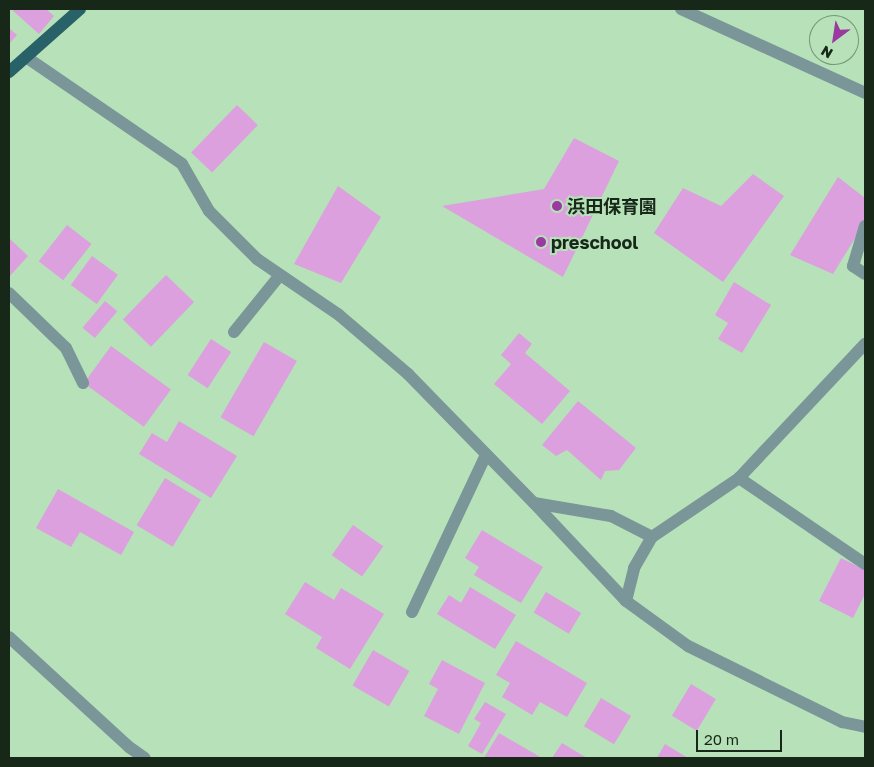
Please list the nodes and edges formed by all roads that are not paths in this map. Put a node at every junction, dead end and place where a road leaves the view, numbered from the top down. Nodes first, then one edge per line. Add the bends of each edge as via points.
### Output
1 (80, 9) edge
2 (681, 9) edge
3 (26, 57) junction
4 (9, 72) edge
5 (865, 93) edge
6 (865, 226) edge
7 (865, 274) edge
8 (280, 275) junction
9 (9, 293) edge
10 (234, 332) dead end
11 (865, 344) edge
12 (83, 383) dead end
13 (486, 455) junction
14 (739, 478) junction
15 (534, 503) junction
16 (652, 537) junction
17 (865, 564) edge
18 (626, 600) junction
19 (412, 612) dead end
20 (9, 637) edge
21 (865, 727) edge
22 (145, 758) edge

1 - 3 main road
2 - 5 street
3 - 4 main road
3 - 8 street via 182,164 209,212 256,259
6 - 7 street via 853,266
8 - 10 street
8 - 13 street via 339,314 408,374
9 - 12 street via 66,348
11 - 14 street
13 - 15 street
13 - 19 street
14 - 16 street
14 - 17 street
15 - 16 street via 610,516
15 - 18 street
16 - 18 street via 634,568
18 - 21 street via 688,646 842,722
20 - 22 street

